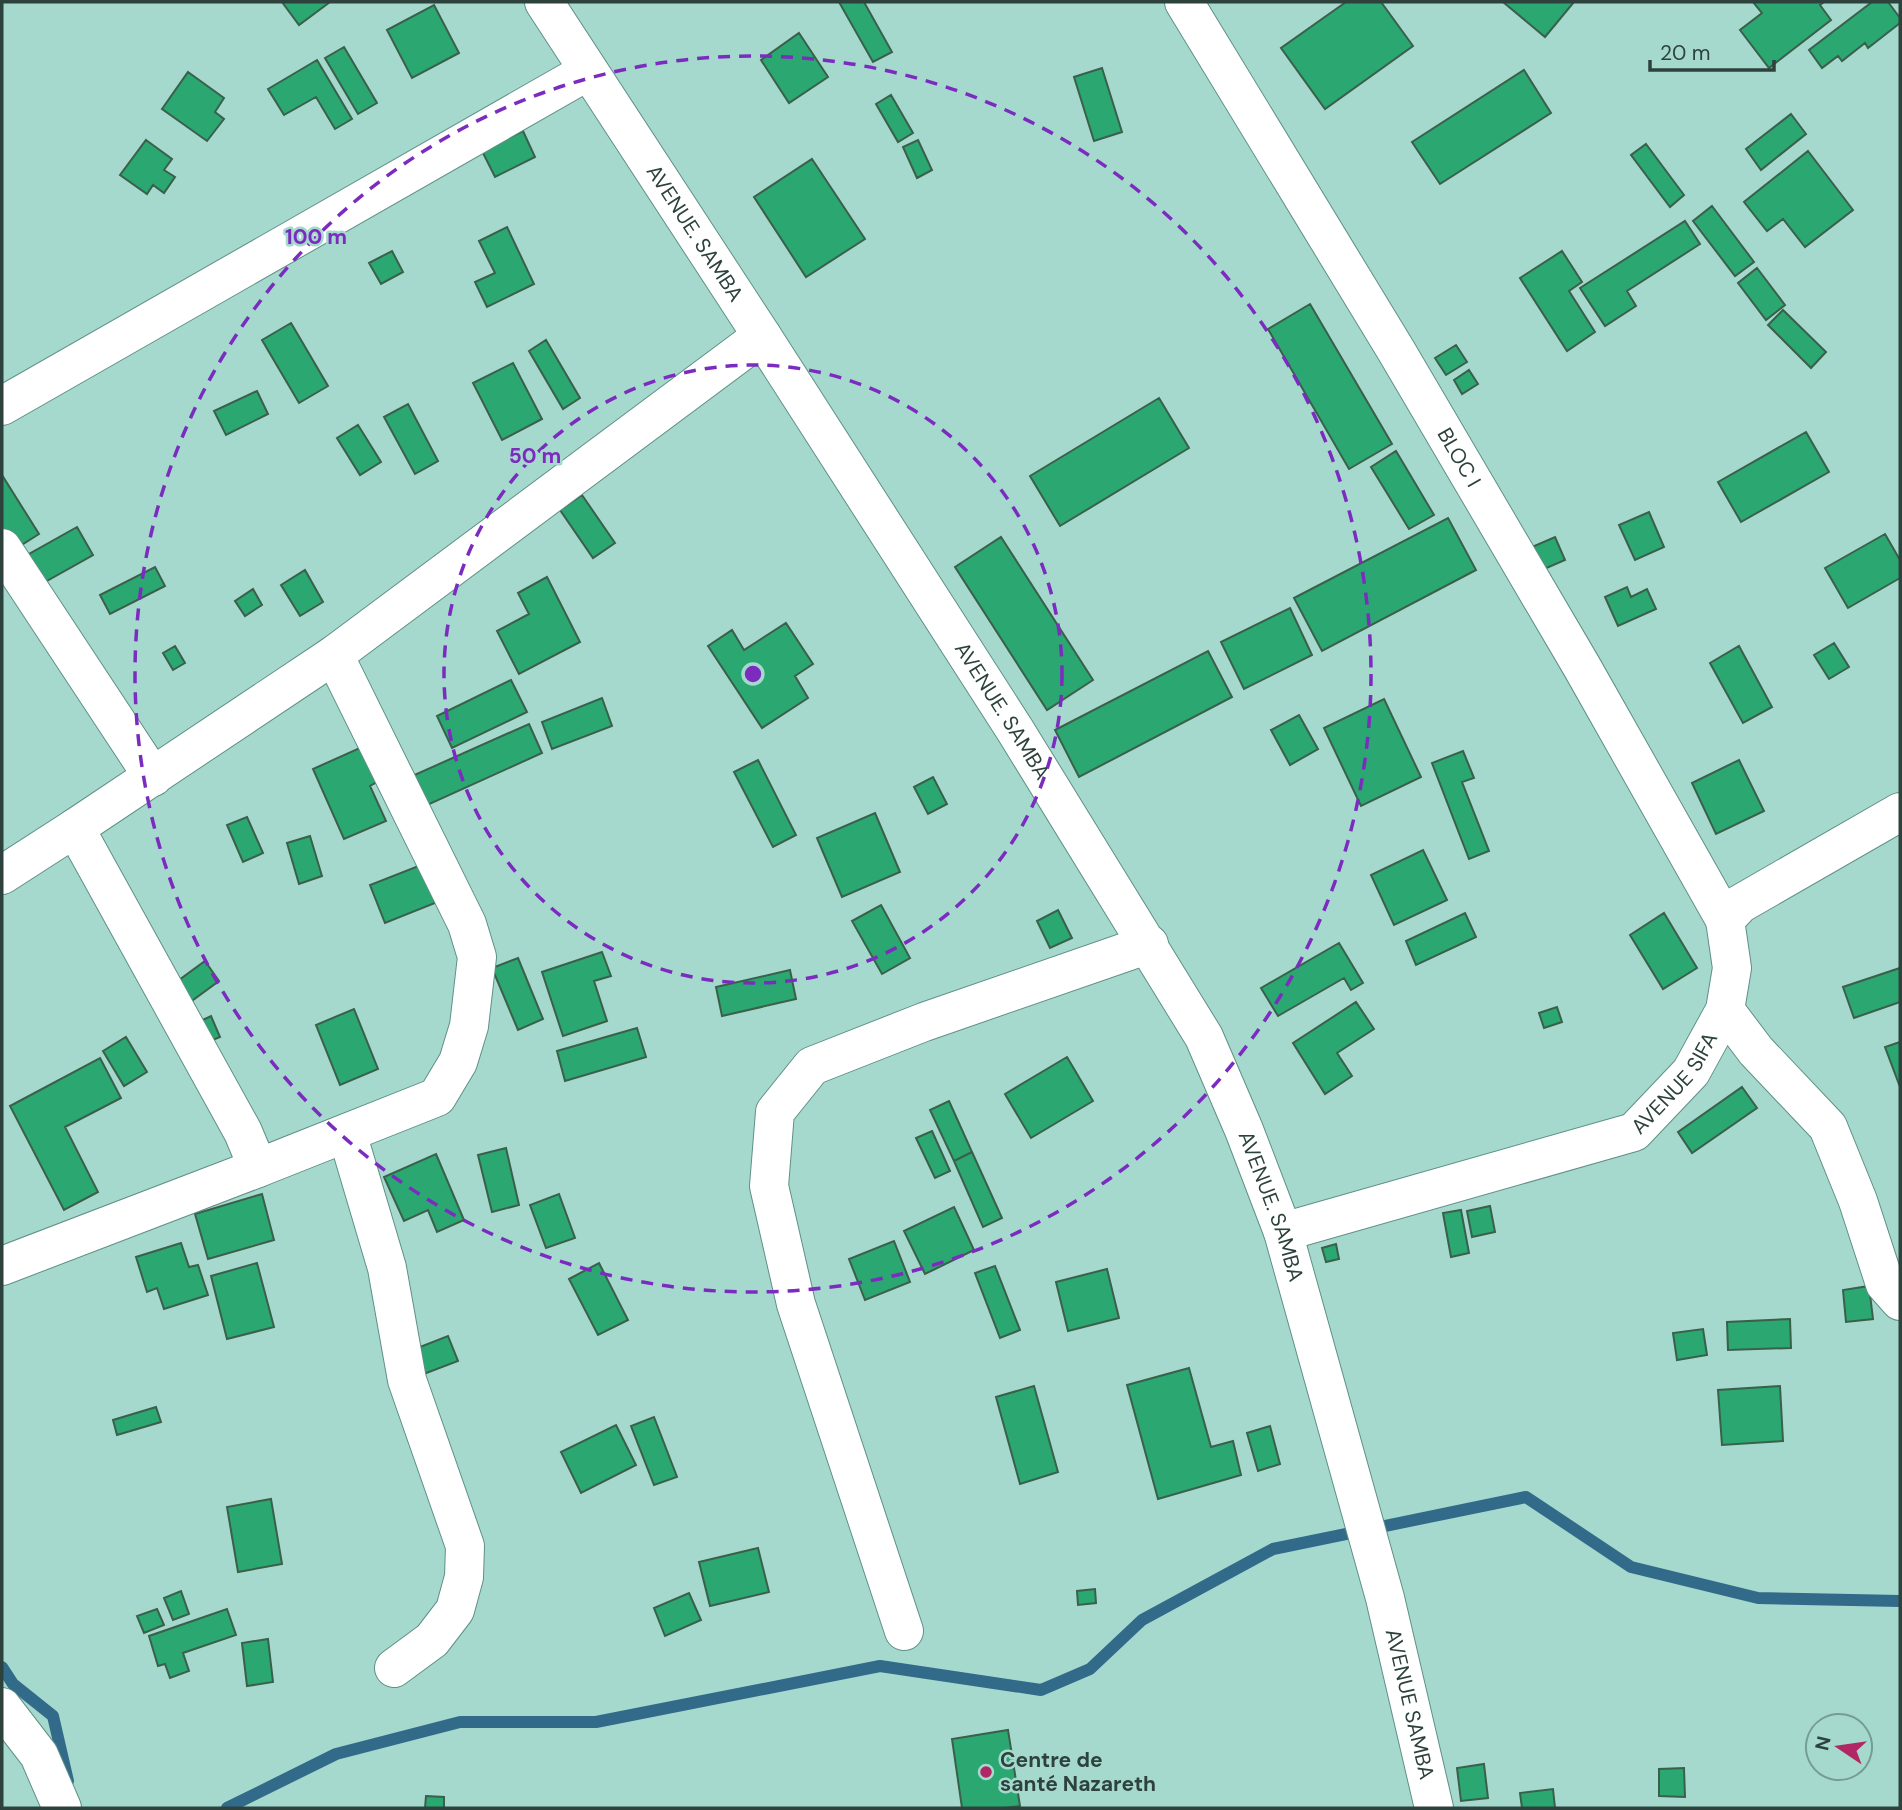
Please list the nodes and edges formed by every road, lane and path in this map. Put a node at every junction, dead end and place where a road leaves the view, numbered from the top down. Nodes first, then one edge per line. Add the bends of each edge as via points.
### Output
1 (544, 2) edge
2 (1184, 2) edge
3 (588, 71) junction
4 (762, 336) junction
5 (2, 406) edge
6 (2, 548) edge
7 (334, 655) junction
8 (153, 776) junction
9 (1900, 812) edge
10 (75, 828) junction
11 (2, 875) edge
12 (1725, 920) junction
13 (1149, 944) junction
14 (1726, 1010) junction
15 (347, 1133) junction
16 (258, 1168) junction
17 (1283, 1232) junction
18 (2, 1266) edge
19 (1900, 1301) edge
20 (1385, 1598) joint
21 (904, 1631) dead end
22 (394, 1668) dead end
23 (2, 1707) edge
24 (62, 1808) edge
25 (1434, 1808) edge

1 - 3 street, AVENUE. SAMBA
2 - 12 street, BLOC I via 1397,352
3 - 4 street, AVENUE. SAMBA
3 - 5 street
4 - 7 street
4 - 13 street, AVENUE. SAMBA
6 - 8 street
7 - 8 street
7 - 15 street via 467,924 477,957 469,1026 458,1062 437,1097
8 - 10 street
9 - 12 street via 1740,904
10 - 11 street
10 - 16 street via 243,1132
12 - 14 street, AVENUE SIFA via 1732,968
13 - 17 street, AVENUE. SAMBA via 1204,1037
13 - 21 street via 812,1066 775,1112 769,1186 796,1304
14 - 17 street, AVENUE SIFA via 1691,1072 1634,1132
14 - 19 street via 1756,1051 1828,1127 1885,1284
15 - 16 street
15 - 22 street via 387,1268 407,1380 464,1546 464,1577 455,1610 432,1640
16 - 18 street
17 - 20 street, AVENUE. SAMBA
20 - 25 street, AVENUE SAMBA
23 - 24 street via 39,1755

